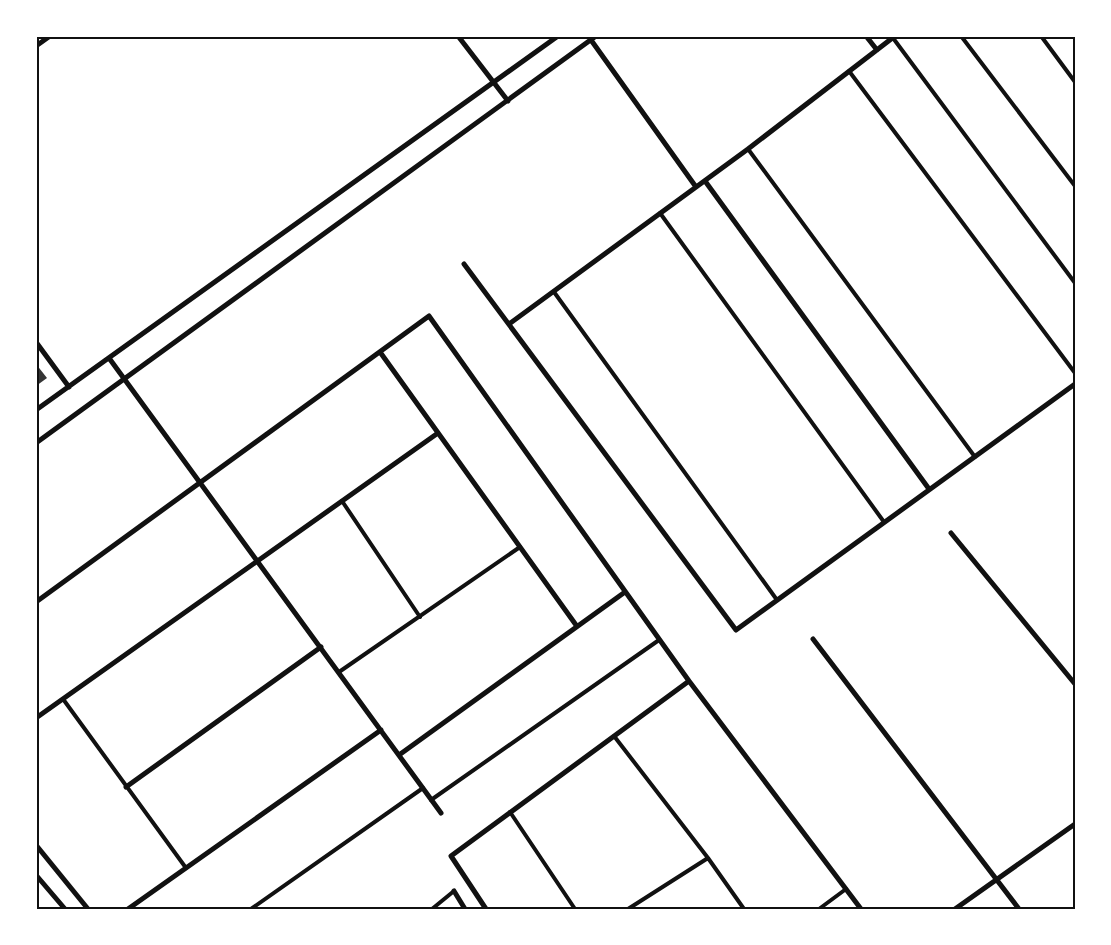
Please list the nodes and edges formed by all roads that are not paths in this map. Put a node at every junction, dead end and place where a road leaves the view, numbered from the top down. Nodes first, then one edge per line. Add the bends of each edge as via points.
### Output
1 (50, 36) edge
2 (458, 36) edge
3 (558, 36) edge
4 (596, 36) edge
5 (866, 36) edge
6 (961, 36) edge
7 (1041, 36) edge
8 (894, 37) edge
9 (591, 40) junction
10 (36, 46) edge
11 (877, 50) junction
12 (849, 71) junction
13 (1075, 82) edge
14 (494, 83) junction
15 (508, 101) junction
16 (748, 149) junction
17 (705, 181) junction
18 (1075, 186) edge
19 (696, 187) junction
20 (660, 213) junction
21 (464, 264) dead end
22 (1075, 283) edge
23 (554, 292) junction
24 (509, 324) junction
25 (36, 342) edge
26 (380, 352) junction
27 (109, 358) junction
28 (1075, 373) edge
29 (123, 378) junction
30 (1075, 384) edge
31 (68, 387) junction
32 (36, 410) edge
33 (438, 432) junction
34 (36, 443) edge
35 (975, 457) junction
36 (201, 482) junction
37 (929, 489) junction
38 (342, 501) junction
39 (884, 522) junction
40 (951, 533) dead end
41 (520, 547) junction
42 (258, 560) junction
43 (625, 592) junction
44 (778, 600) junction
45 (36, 602) edge
46 (420, 617) junction
47 (576, 626) junction
48 (813, 638) dead end
49 (659, 640) junction
50 (321, 647) junction
51 (340, 672) junction
52 (689, 681) junction
53 (1075, 684) edge
54 (63, 699) junction
55 (36, 718) edge
56 (381, 730) junction
57 (614, 736) junction
58 (399, 755) junction
59 (126, 787) junction
60 (423, 788) junction
61 (431, 800) junction
62 (510, 812) junction
63 (441, 813) dead end
64 (1075, 824) edge
65 (36, 845) edge
66 (708, 858) junction
67 (186, 868) junction
68 (36, 875) edge
69 (996, 879) junction
70 (846, 889) junction
71 (454, 891) joint
72 (65, 909) edge
73 (88, 909) edge
74 (128, 909) edge
75 (251, 909) edge
76 (432, 909) edge
77 (465, 909) edge
78 (486, 909) edge
79 (575, 909) edge
80 (628, 909) edge
81 (744, 909) edge
82 (819, 909) edge
83 (861, 909) edge
84 (955, 909) edge
85 (1019, 909) edge

1 - 10 street
2 - 14 street
3 - 14 street
4 - 9 street
5 - 11 street
6 - 18 lane
7 - 13 lane
8 - 11 street
8 - 22 lane
9 - 15 street
9 - 19 street
11 - 12 street
12 - 16 street
12 - 28 lane
14 - 15 street
14 - 27 street
15 - 29 street
16 - 17 street
16 - 35 lane
17 - 19 street
17 - 37 street
19 - 20 street
20 - 23 street
20 - 39 lane
21 - 24 street
23 - 24 street
23 - 44 lane
24 - 44 street via 736,630
25 - 31 street
26 - 33 street
26 - 36 street
26 - 43 street via 428,316
27 - 29 street
27 - 31 street
29 - 34 street
29 - 36 street
30 - 35 street
31 - 32 street
33 - 38 street
33 - 41 street
35 - 37 street
36 - 42 street
36 - 45 street
37 - 39 street
38 - 42 street
38 - 46 lane
39 - 44 street
40 - 53 street
41 - 46 lane
41 - 47 street
42 - 50 street
42 - 54 street
43 - 47 street
43 - 49 street
46 - 51 lane
47 - 58 street
48 - 69 street
49 - 52 street
49 - 61 lane
50 - 51 street
50 - 59 street
51 - 56 street
52 - 57 street
52 - 70 street
54 - 55 street
54 - 59 lane
56 - 58 street
56 - 67 street
57 - 62 street
57 - 66 lane
58 - 60 street
59 - 67 lane
60 - 61 street
60 - 75 lane
61 - 63 street
62 - 78 street via 451,856
62 - 79 lane
64 - 69 street
65 - 73 street
66 - 80 lane
66 - 81 lane
67 - 74 street
68 - 72 street
69 - 84 street
69 - 85 street
70 - 82 lane
70 - 83 street
71 - 76 lane
71 - 77 street

